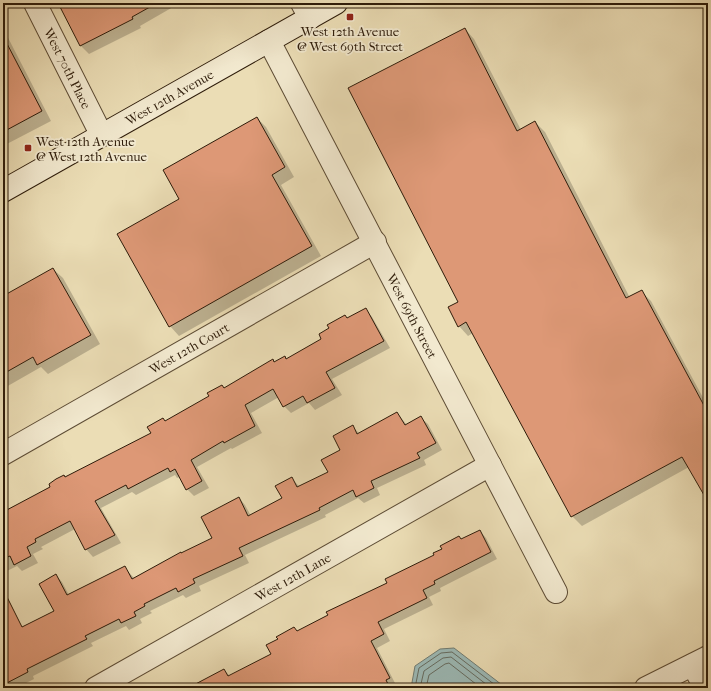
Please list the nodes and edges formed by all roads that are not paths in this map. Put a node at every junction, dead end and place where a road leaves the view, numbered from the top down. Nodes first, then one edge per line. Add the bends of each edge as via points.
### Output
1 (34, 3) edge
2 (336, 3) edge
3 (306, 10) edge
4 (269, 41) junction
5 (101, 134) junction
6 (3, 191) edge
7 (375, 242) junction
8 (3, 454) edge
9 (490, 466) junction
10 (556, 592) dead end
11 (700, 661) edge
12 (96, 688) edge
13 (646, 688) edge
14 (705, 688) edge

1 - 5 street, West 70th Place
2 - 3 street, West 12th Avenue
3 - 4 street, West 12th Avenue
4 - 5 street, West 12th Avenue
4 - 7 street, West 69th Street
5 - 6 street, West 12th Avenue
7 - 8 street, West 12th Court
7 - 9 street, West 69th Street
9 - 10 street, West 69th Street
9 - 12 street, West 12th Lane
11 - 13 street
11 - 14 street

